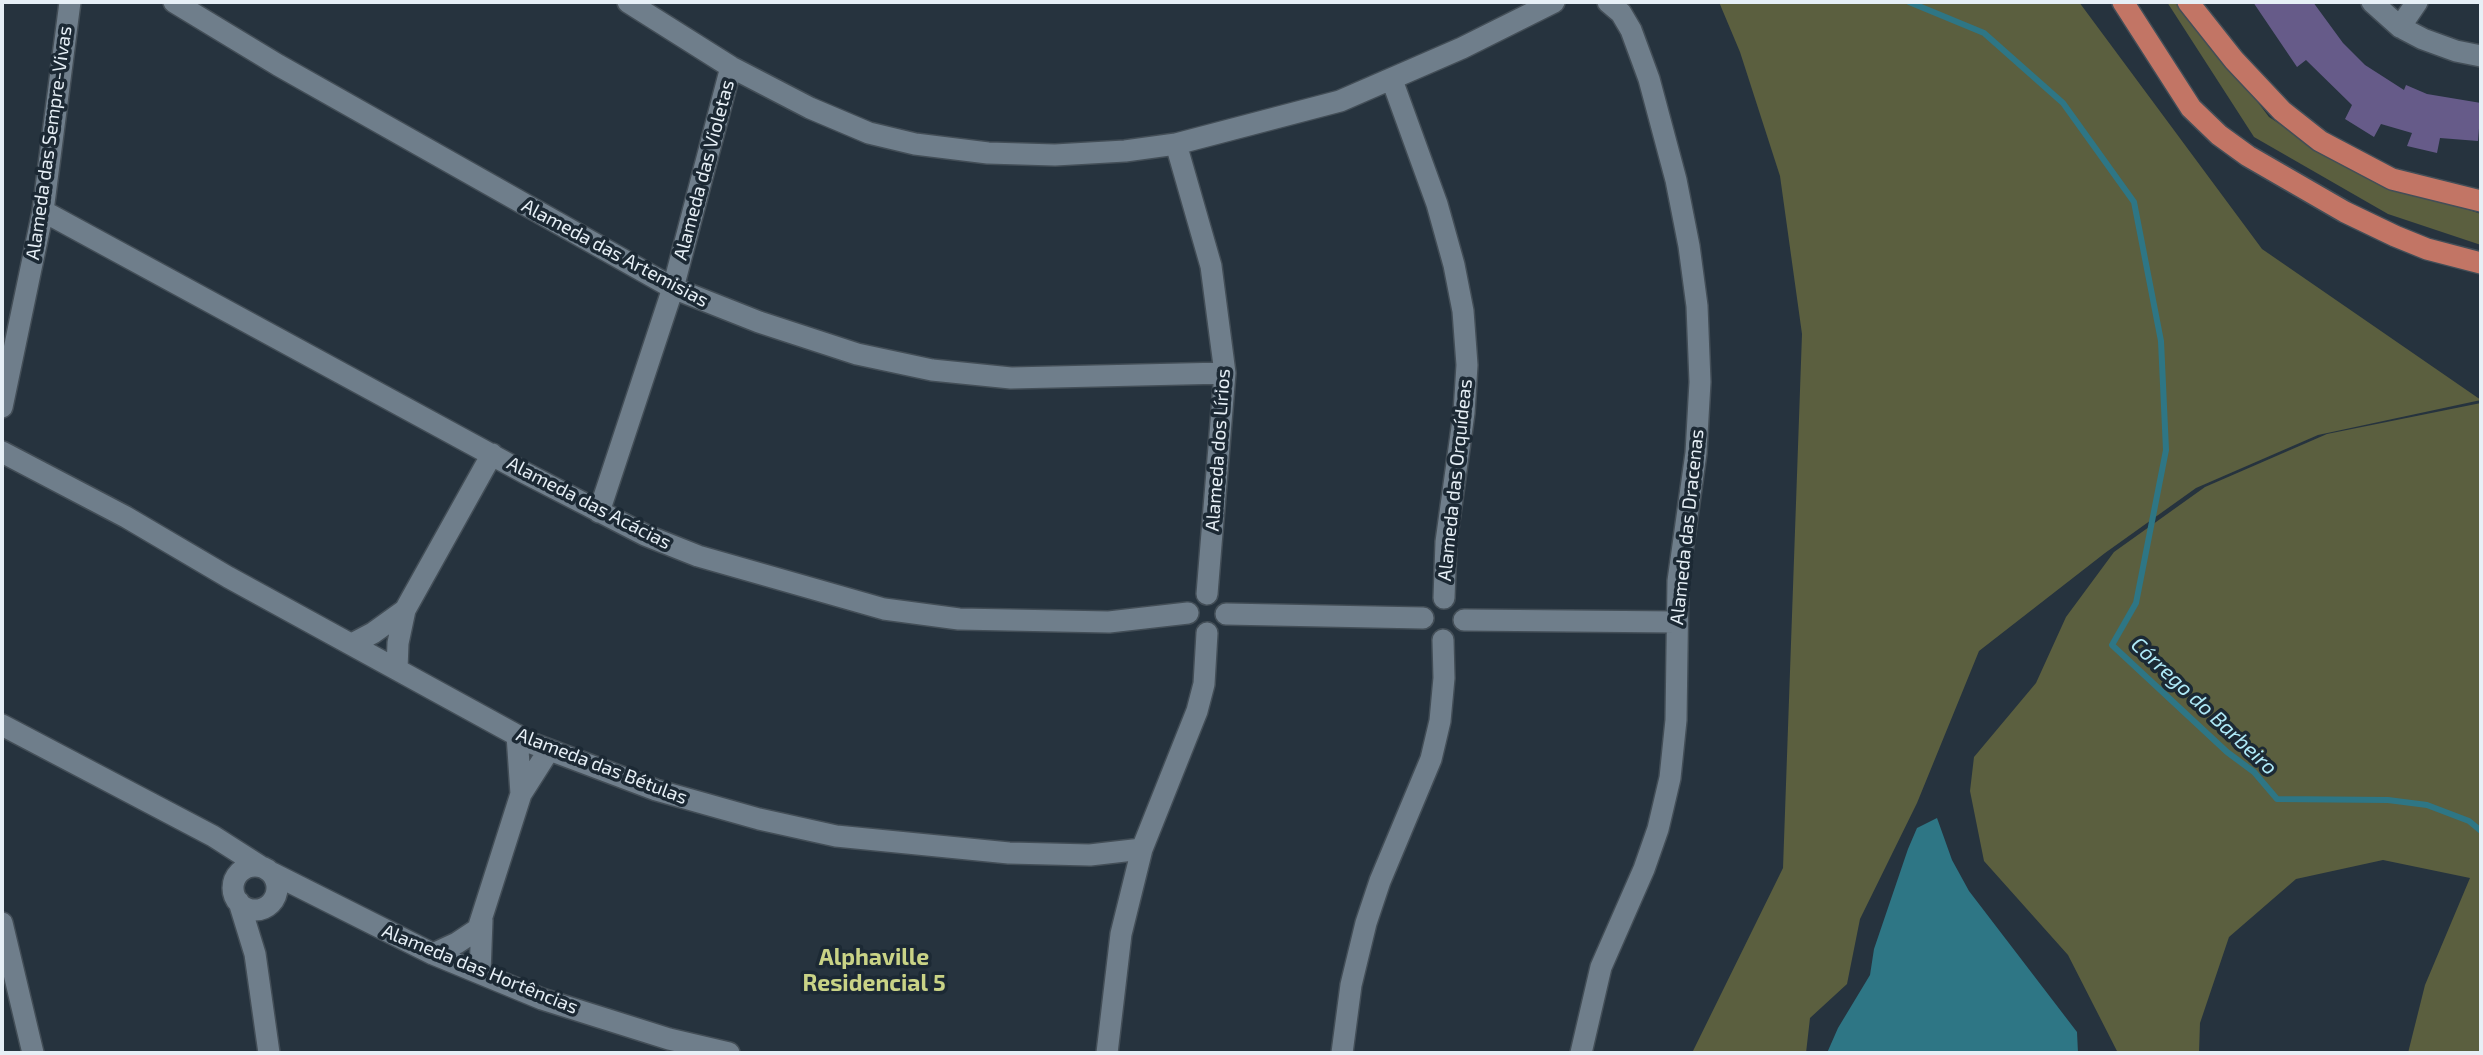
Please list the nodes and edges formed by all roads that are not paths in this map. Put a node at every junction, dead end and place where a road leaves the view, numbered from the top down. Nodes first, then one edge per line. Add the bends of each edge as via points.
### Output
1 (70, 2) edge
2 (174, 2) edge
3 (628, 2) edge
4 (1553, 2) edge
5 (1608, 2) edge
6 (2123, 2) edge
7 (2188, 2) edge
8 (2372, 2) edge
9 (2417, 2) edge
10 (2400, 27) junction
11 (2481, 56) edge
12 (731, 67) junction
13 (1392, 80) junction
14 (1176, 144) junction
15 (2481, 201) edge
16 (43, 211) junction
17 (2481, 262) edge
18 (673, 288) junction
19 (1225, 373) junction
20 (2, 407) edge
21 (2, 452) edge
22 (492, 454) junction
23 (599, 512) junction
24 (1207, 594) junction
25 (1444, 598) junction
26 (405, 610) junction
27 (1188, 613) junction
28 (1227, 614) junction
29 (1423, 618) junction
30 (1464, 620) junction
31 (1676, 622) junction
32 (1207, 633) junction
33 (1443, 640) junction
34 (352, 644) junction
35 (397, 669) junction
36 (2, 725) edge
37 (517, 735) junction
38 (550, 750) junction
39 (521, 794) junction
40 (213, 836) junction
41 (1142, 849) junction
42 (266, 870) junction
43 (236, 896) junction
44 (315, 898) junction
45 (267, 906) junction
46 (482, 920) junction
47 (2, 923) edge
48 (255, 954) junction
49 (433, 954) junction
50 (480, 973) junction
51 (33, 1053) edge
52 (269, 1053) edge
53 (729, 1053) edge
54 (1107, 1053) edge
55 (1342, 1053) edge
56 (1581, 1053) edge

1 - 16 street, Alameda das Sempre-Vivas
2 - 18 street, Alameda das Artemisias
3 - 12 street
4 - 13 street
5 - 31 street, Alameda das Dracenas via 1631,30 1649,79 1681,207 1697,306 1700,383 1696,453
6 - 17 main road via 2191,108 2248,156 2395,236
7 - 15 main road via 2282,111 2320,141 2392,179
8 - 10 street
9 - 10 street
10 - 11 street via 2456,51
12 - 14 street via 869,133 915,144 1055,155
12 - 18 street, Alameda das Violetas
13 - 14 street via 1340,101
13 - 25 street, Alameda das Orquídeas via 1437,204 1463,311 1464,413 1446,542
14 - 19 street, Alameda dos Lírios via 1211,266
16 - 20 street, Alameda das Sempre-Vivas
16 - 22 street, Alameda das Acácias
18 - 19 street, Alameda das Artemisias via 759,323 857,354 932,370 1011,378
18 - 23 street, Alameda das Violetas
19 - 24 street, Alameda dos Lírios
21 - 34 street, Alameda das Bétulas
22 - 23 street, Alameda das Acácias
22 - 26 street
23 - 27 street, Alameda das Acácias via 698,556 884,609 959,620 1036,622 1109,622
24 - 27 street via 1194,600
24 - 28 street via 1221,600
25 - 29 street via 1429,604
25 - 30 street via 1458,605
26 - 34 street
26 - 35 street
27 - 32 street via 1194,627
28 - 29 street
28 - 32 street via 1221,628
29 - 33 street via 1428,633
30 - 31 street
30 - 33 street via 1457,634
31 - 56 street, Alameda das Dracenas via 1676,720 1667,791 1644,869 1601,967
32 - 41 street via 1204,684 1197,711
33 - 55 street via 1440,721 1431,759 1366,923
34 - 35 street, Alameda das Bétulas
35 - 37 street, Alameda das Bétulas
36 - 40 street, Alameda das Hortências
37 - 38 street, Alameda das Bétulas
37 - 39 street
38 - 39 street
38 - 41 street, Alameda das Bétulas via 656,790 836,836 1009,853 1090,855
39 - 46 street
40 - 42 street, Alameda das Hortências
40 - 43 street
41 - 54 street via 1121,934
42 - 43 street via 241,872
42 - 44 street, Alameda das Hortências
42 - 45 street via 277,891
43 - 45 street via 252,909
43 - 48 street
44 - 45 street
44 - 49 street, Alameda das Hortências
45 - 48 street
46 - 49 street via 478,929
46 - 50 street
47 - 51 street
48 - 52 street
49 - 50 street, Alameda das Hortências
50 - 53 street, Alameda das Hortências via 542,999

